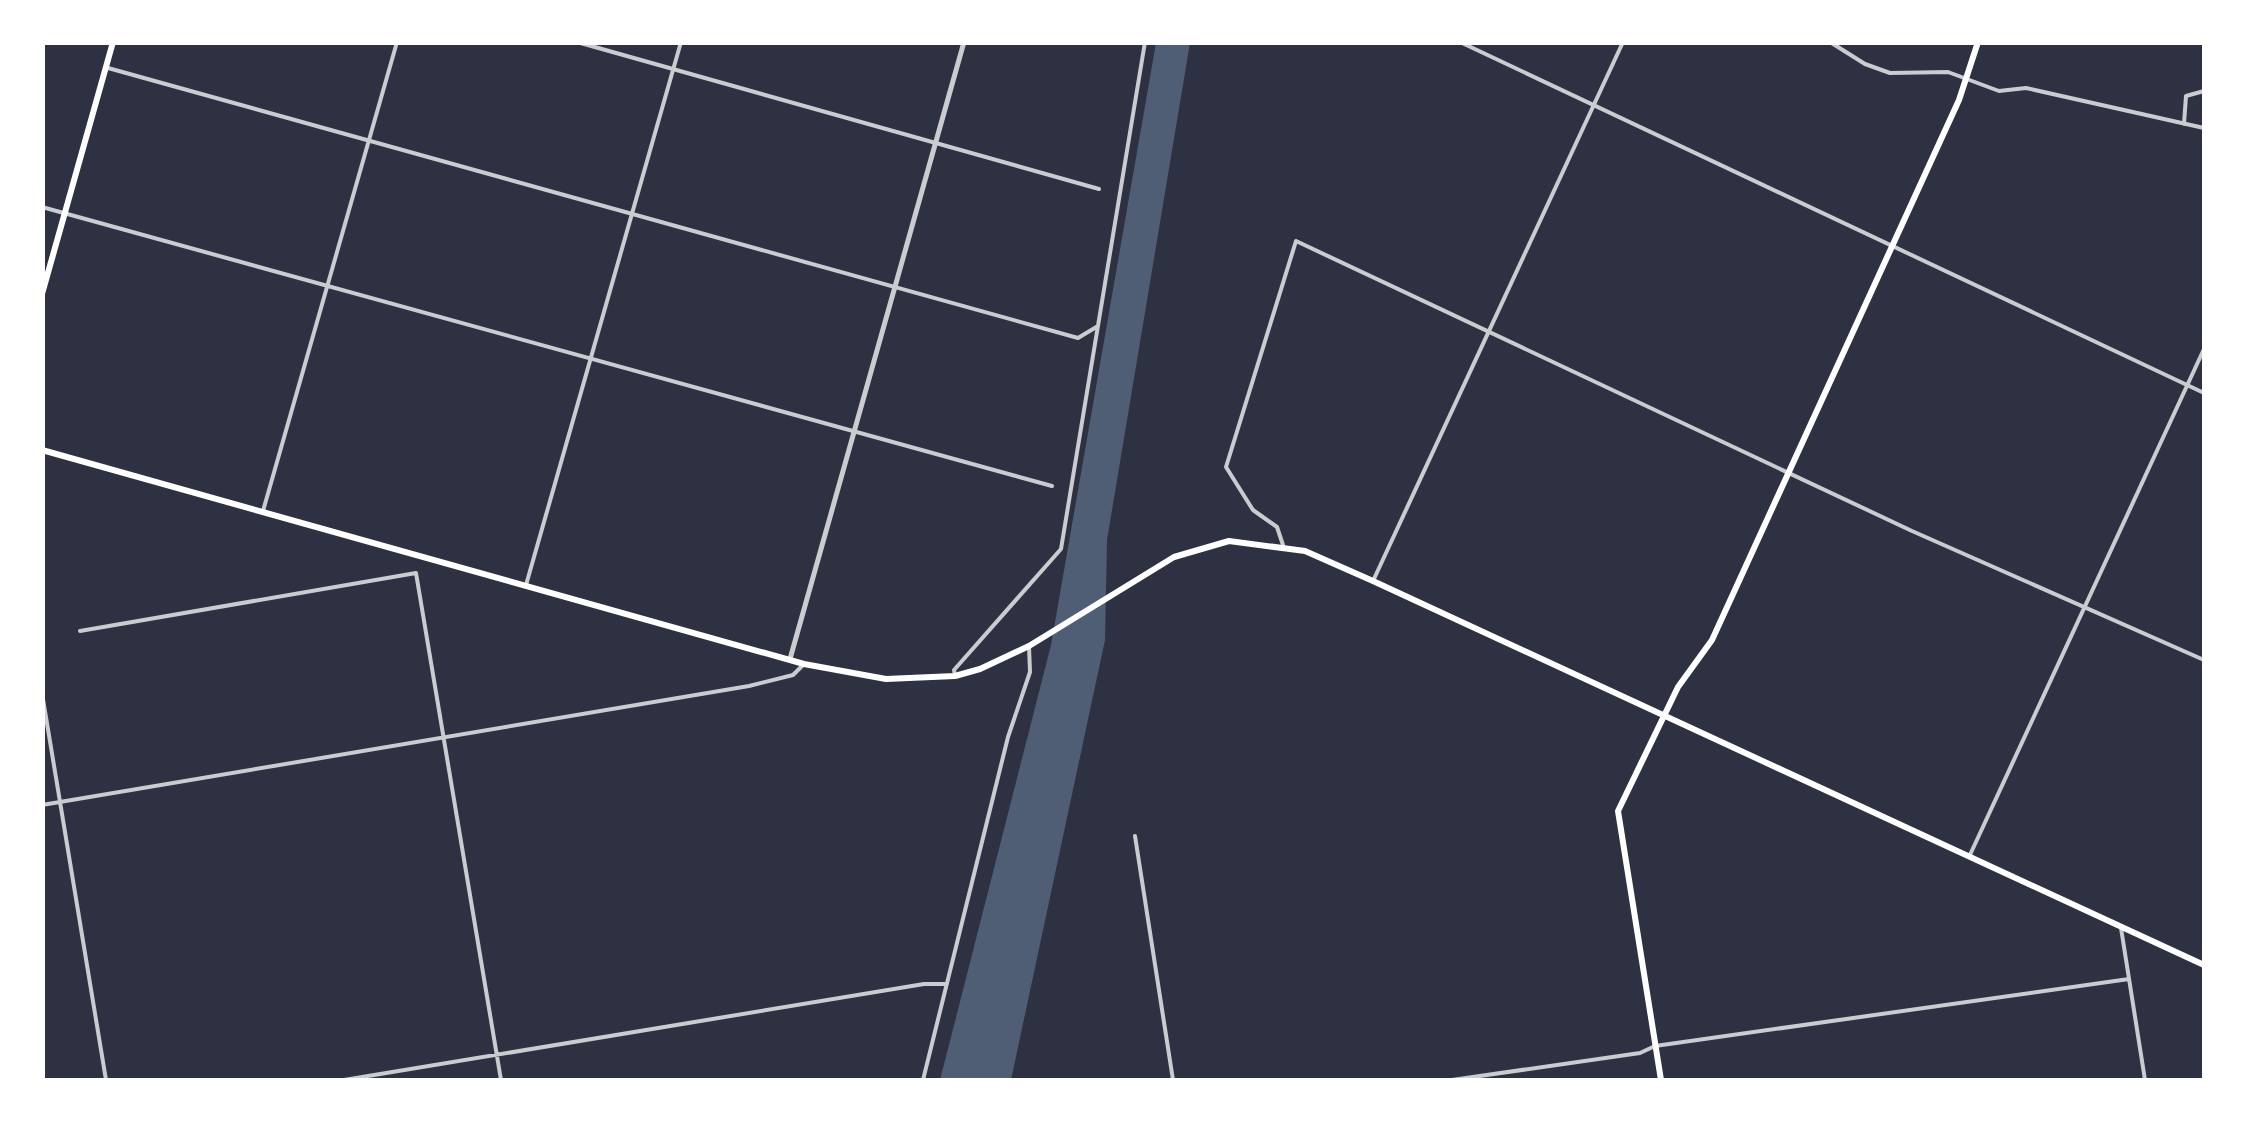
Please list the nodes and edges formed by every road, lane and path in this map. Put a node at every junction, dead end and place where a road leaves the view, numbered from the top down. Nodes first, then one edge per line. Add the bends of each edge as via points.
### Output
1 (113, 42) edge
2 (397, 42) edge
3 (577, 42) edge
4 (681, 42) edge
5 (964, 42) edge
6 (1145, 42) edge
7 (1460, 42) edge
8 (1622, 42) edge
9 (1830, 42) edge
10 (1978, 42) edge
11 (107, 68) junction
12 (673, 70) junction
13 (1966, 78) junction
14 (2204, 91) edge
15 (1594, 105) junction
16 (2184, 124) junction
17 (2204, 128) edge
18 (369, 144) junction
19 (936, 144) junction
20 (1099, 189) dead end
21 (42, 208) edge
22 (68, 214) junction
23 (632, 215) junction
24 (1893, 245) junction
25 (325, 287) junction
26 (896, 288) junction
27 (42, 294) edge
28 (1098, 326) junction
29 (1488, 331) junction
30 (2204, 349) edge
31 (589, 360) junction
32 (2188, 385) junction
33 (2204, 392) edge
34 (854, 432) junction
35 (42, 450) edge
36 (1788, 472) junction
37 (1052, 486) dead end
38 (262, 512) junction
39 (1283, 545) junction
40 (1373, 580) junction
41 (526, 585) junction
42 (2086, 605) junction
43 (80, 631) dead end
44 (1033, 644) junction
45 (790, 659) junction
46 (2204, 660) edge
47 (804, 664) junction
48 (955, 676) junction
49 (42, 693) edge
50 (1666, 716) junction
51 (443, 736) junction
52 (61, 802) junction
53 (42, 805) edge
54 (1135, 836) dead end
55 (1968, 857) junction
56 (2121, 928) junction
57 (2204, 965) edge
58 (2129, 979) junction
59 (947, 984) junction
60 (1655, 1046) junction
61 (497, 1056) junction
62 (106, 1080) edge
63 (344, 1080) edge
64 (501, 1080) edge
65 (923, 1080) edge
66 (1173, 1080) edge
67 (1452, 1080) edge
68 (1660, 1080) edge
69 (2145, 1080) edge

1 - 11 main road
2 - 18 street
3 - 12 street
4 - 12 street
5 - 19 street
6 - 28 street
7 - 15 street
8 - 15 street
9 - 13 street via 1890,73
10 - 13 main road
11 - 18 street
11 - 22 main road
12 - 19 street
12 - 23 street
13 - 16 street
13 - 24 main road
14 - 16 street via 2186,96
15 - 24 street
15 - 29 street
16 - 17 street
18 - 23 street
18 - 25 street
19 - 20 street
19 - 26 street
21 - 22 street
22 - 25 street
22 - 27 main road
23 - 26 street
23 - 31 street
24 - 32 street
24 - 36 main road
25 - 31 street
25 - 38 street
26 - 28 street via 1078,338
26 - 34 street
28 - 48 street via 1061,549
29 - 36 street
29 - 39 street via 1296,241 1226,466 1253,510 1277,526
29 - 40 street
30 - 32 street
31 - 34 street
31 - 41 street
32 - 33 street
32 - 42 street
34 - 37 street
34 - 45 street
35 - 38 main road
36 - 42 street
36 - 50 main road via 1712,640
38 - 41 main road
39 - 40 main road
39 - 44 main road via 1229,542 1174,557
40 - 50 main road
41 - 45 main road
42 - 46 street
42 - 55 street
43 - 51 street via 416,572
44 - 48 main road
44 - 59 street
45 - 47 main road
47 - 48 main road via 886,680
47 - 51 street via 792,675 749,686
49 - 52 street
50 - 55 main road
50 - 60 main road via 1618,810
51 - 52 street
51 - 61 street
52 - 53 street
52 - 62 street
54 - 66 street
55 - 56 main road
56 - 57 main road
56 - 58 street
58 - 60 street
58 - 69 street
59 - 61 street
59 - 65 street
60 - 67 street
60 - 68 main road
61 - 63 street
61 - 64 street

